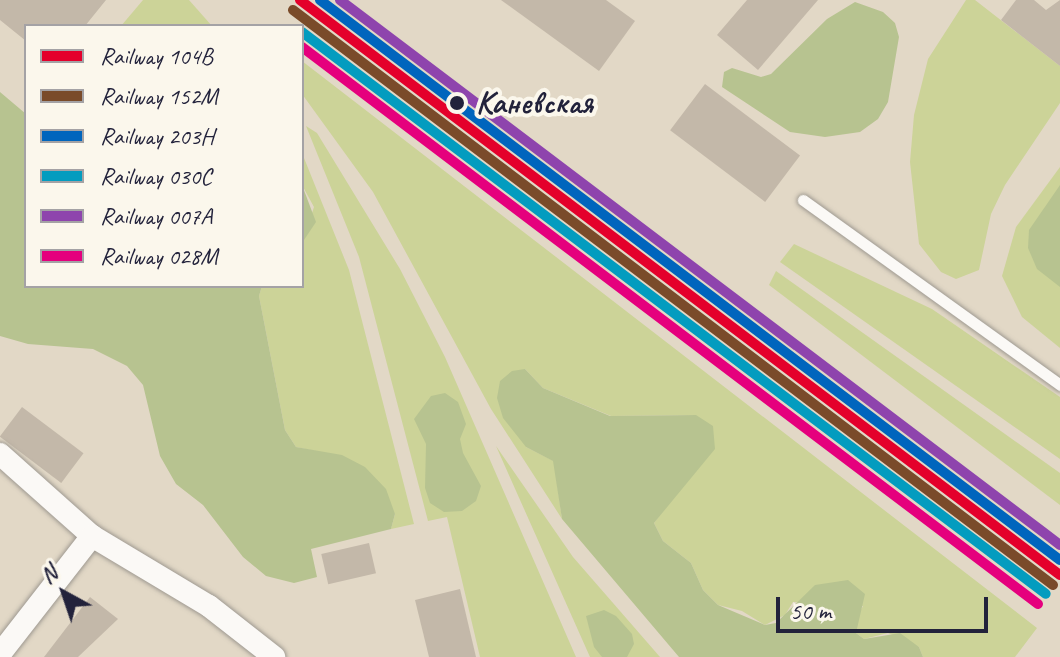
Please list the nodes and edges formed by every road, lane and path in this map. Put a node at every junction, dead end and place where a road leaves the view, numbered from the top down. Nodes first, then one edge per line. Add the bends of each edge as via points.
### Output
1 (803, 200) dead end
2 (1060, 385) edge
3 (0, 454) edge
4 (92, 536) junction
5 (0, 654) edge
6 (274, 657) edge

1 - 2 lane
3 - 4 street
4 - 5 street
4 - 6 street via 209,606

